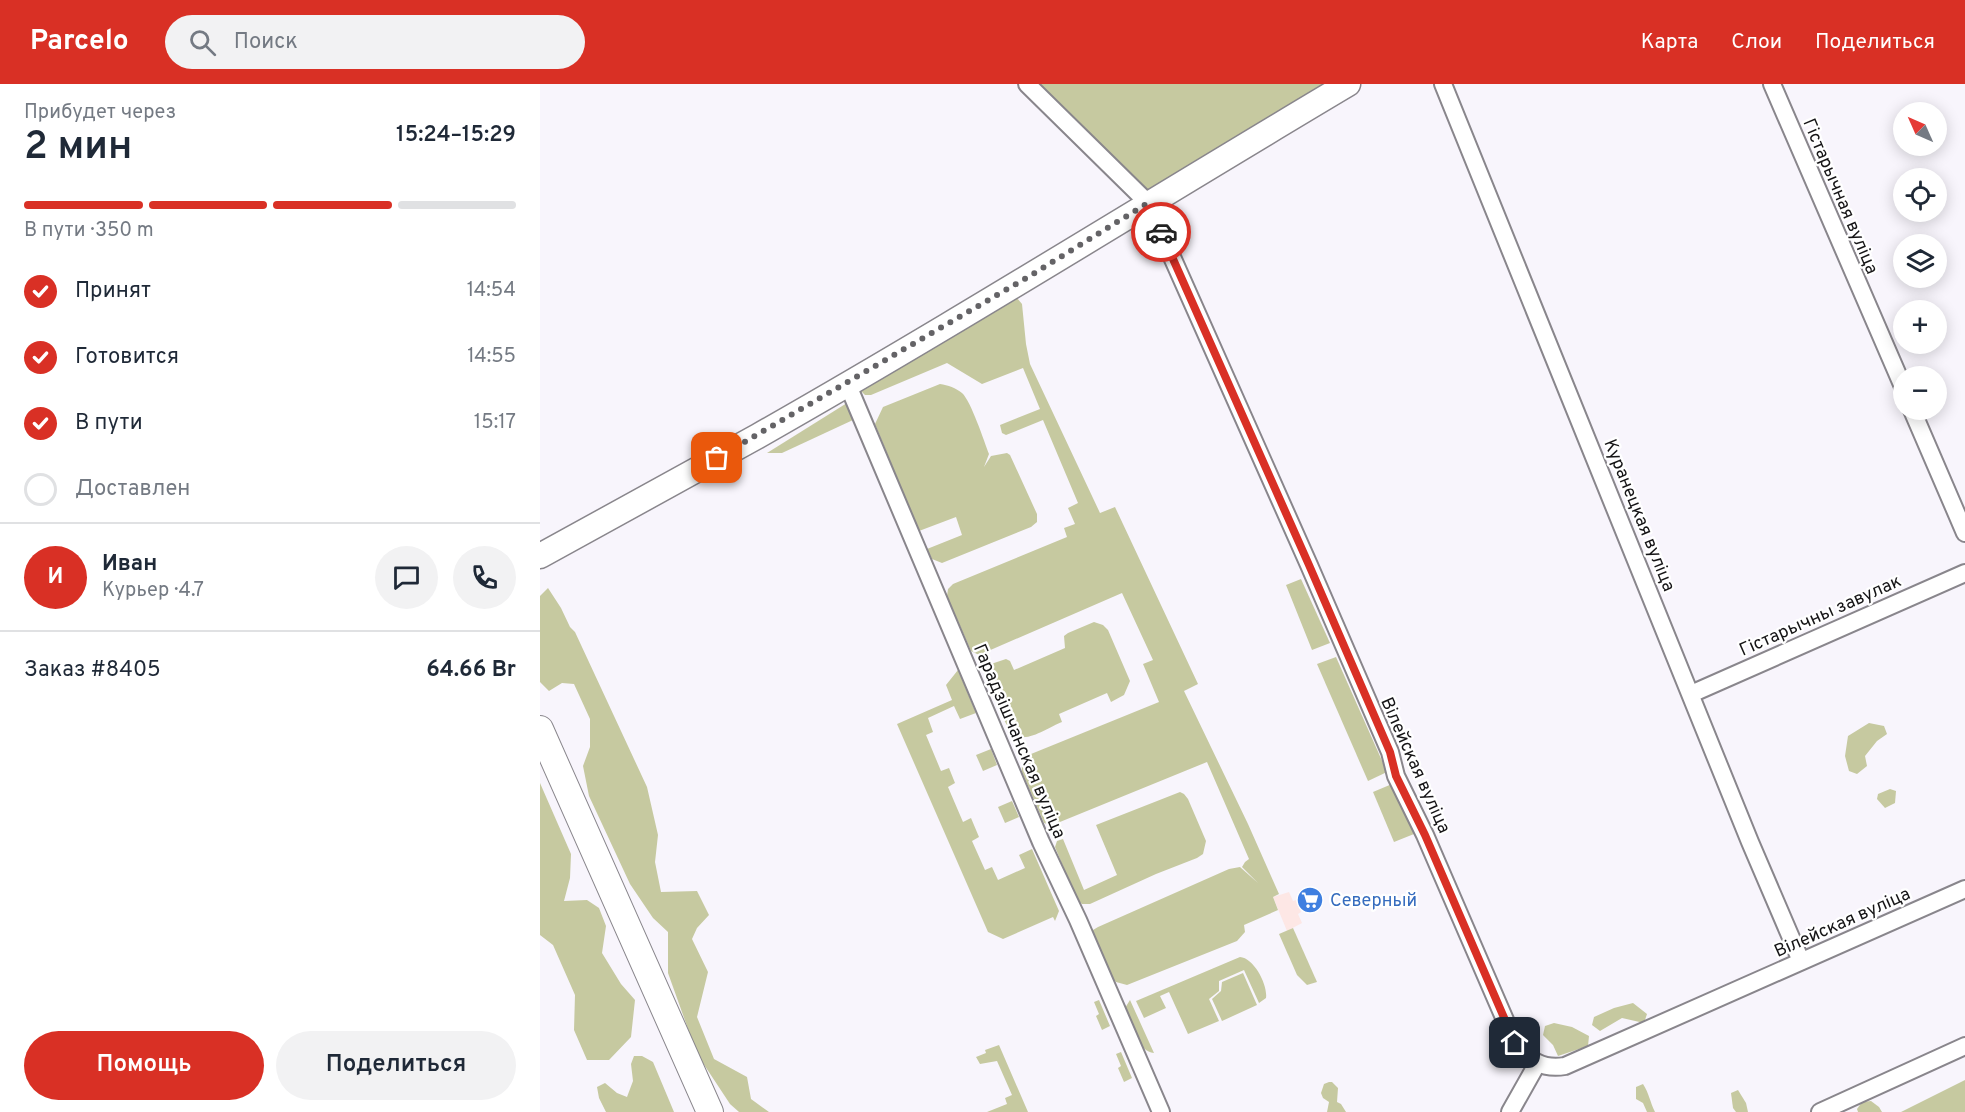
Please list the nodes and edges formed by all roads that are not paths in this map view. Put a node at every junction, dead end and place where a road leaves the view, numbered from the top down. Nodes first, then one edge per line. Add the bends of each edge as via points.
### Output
1 (1027, 84) edge
2 (1348, 84) edge
3 (1443, 84) edge
4 (1772, 84) edge
5 (1148, 203) junction
6 (1894, 366) edge
7 (847, 383) junction
8 (1916, 420) edge
9 (1965, 532) edge
10 (540, 556) edge
11 (1965, 573) edge
12 (1691, 694) junction
13 (540, 729) edge
14 (1965, 890) edge
15 (1801, 961) junction
16 (1965, 1046) edge
17 (1537, 1064) junction
18 (710, 1112) edge
19 (1161, 1112) edge
20 (1510, 1112) edge
21 (1820, 1112) edge

1 - 5 street, Вілейская вуліца
2 - 5 street
3 - 12 street, Куранецкая вуліца
4 - 6 street, Гістарычная вуліца
5 - 7 street
5 - 17 street, Вілейская вуліца via 1515,1043
7 - 10 street
7 - 19 street, Гарадзішчанская вуліца via 1041,842
8 - 9 street
11 - 12 street, Гістарычны завулак
12 - 15 street, Куранецкая вуліца
13 - 18 main road
14 - 15 street, Вілейская вуліца
15 - 17 street, Вілейская вуліца via 1565,1066
16 - 21 street
17 - 20 street

